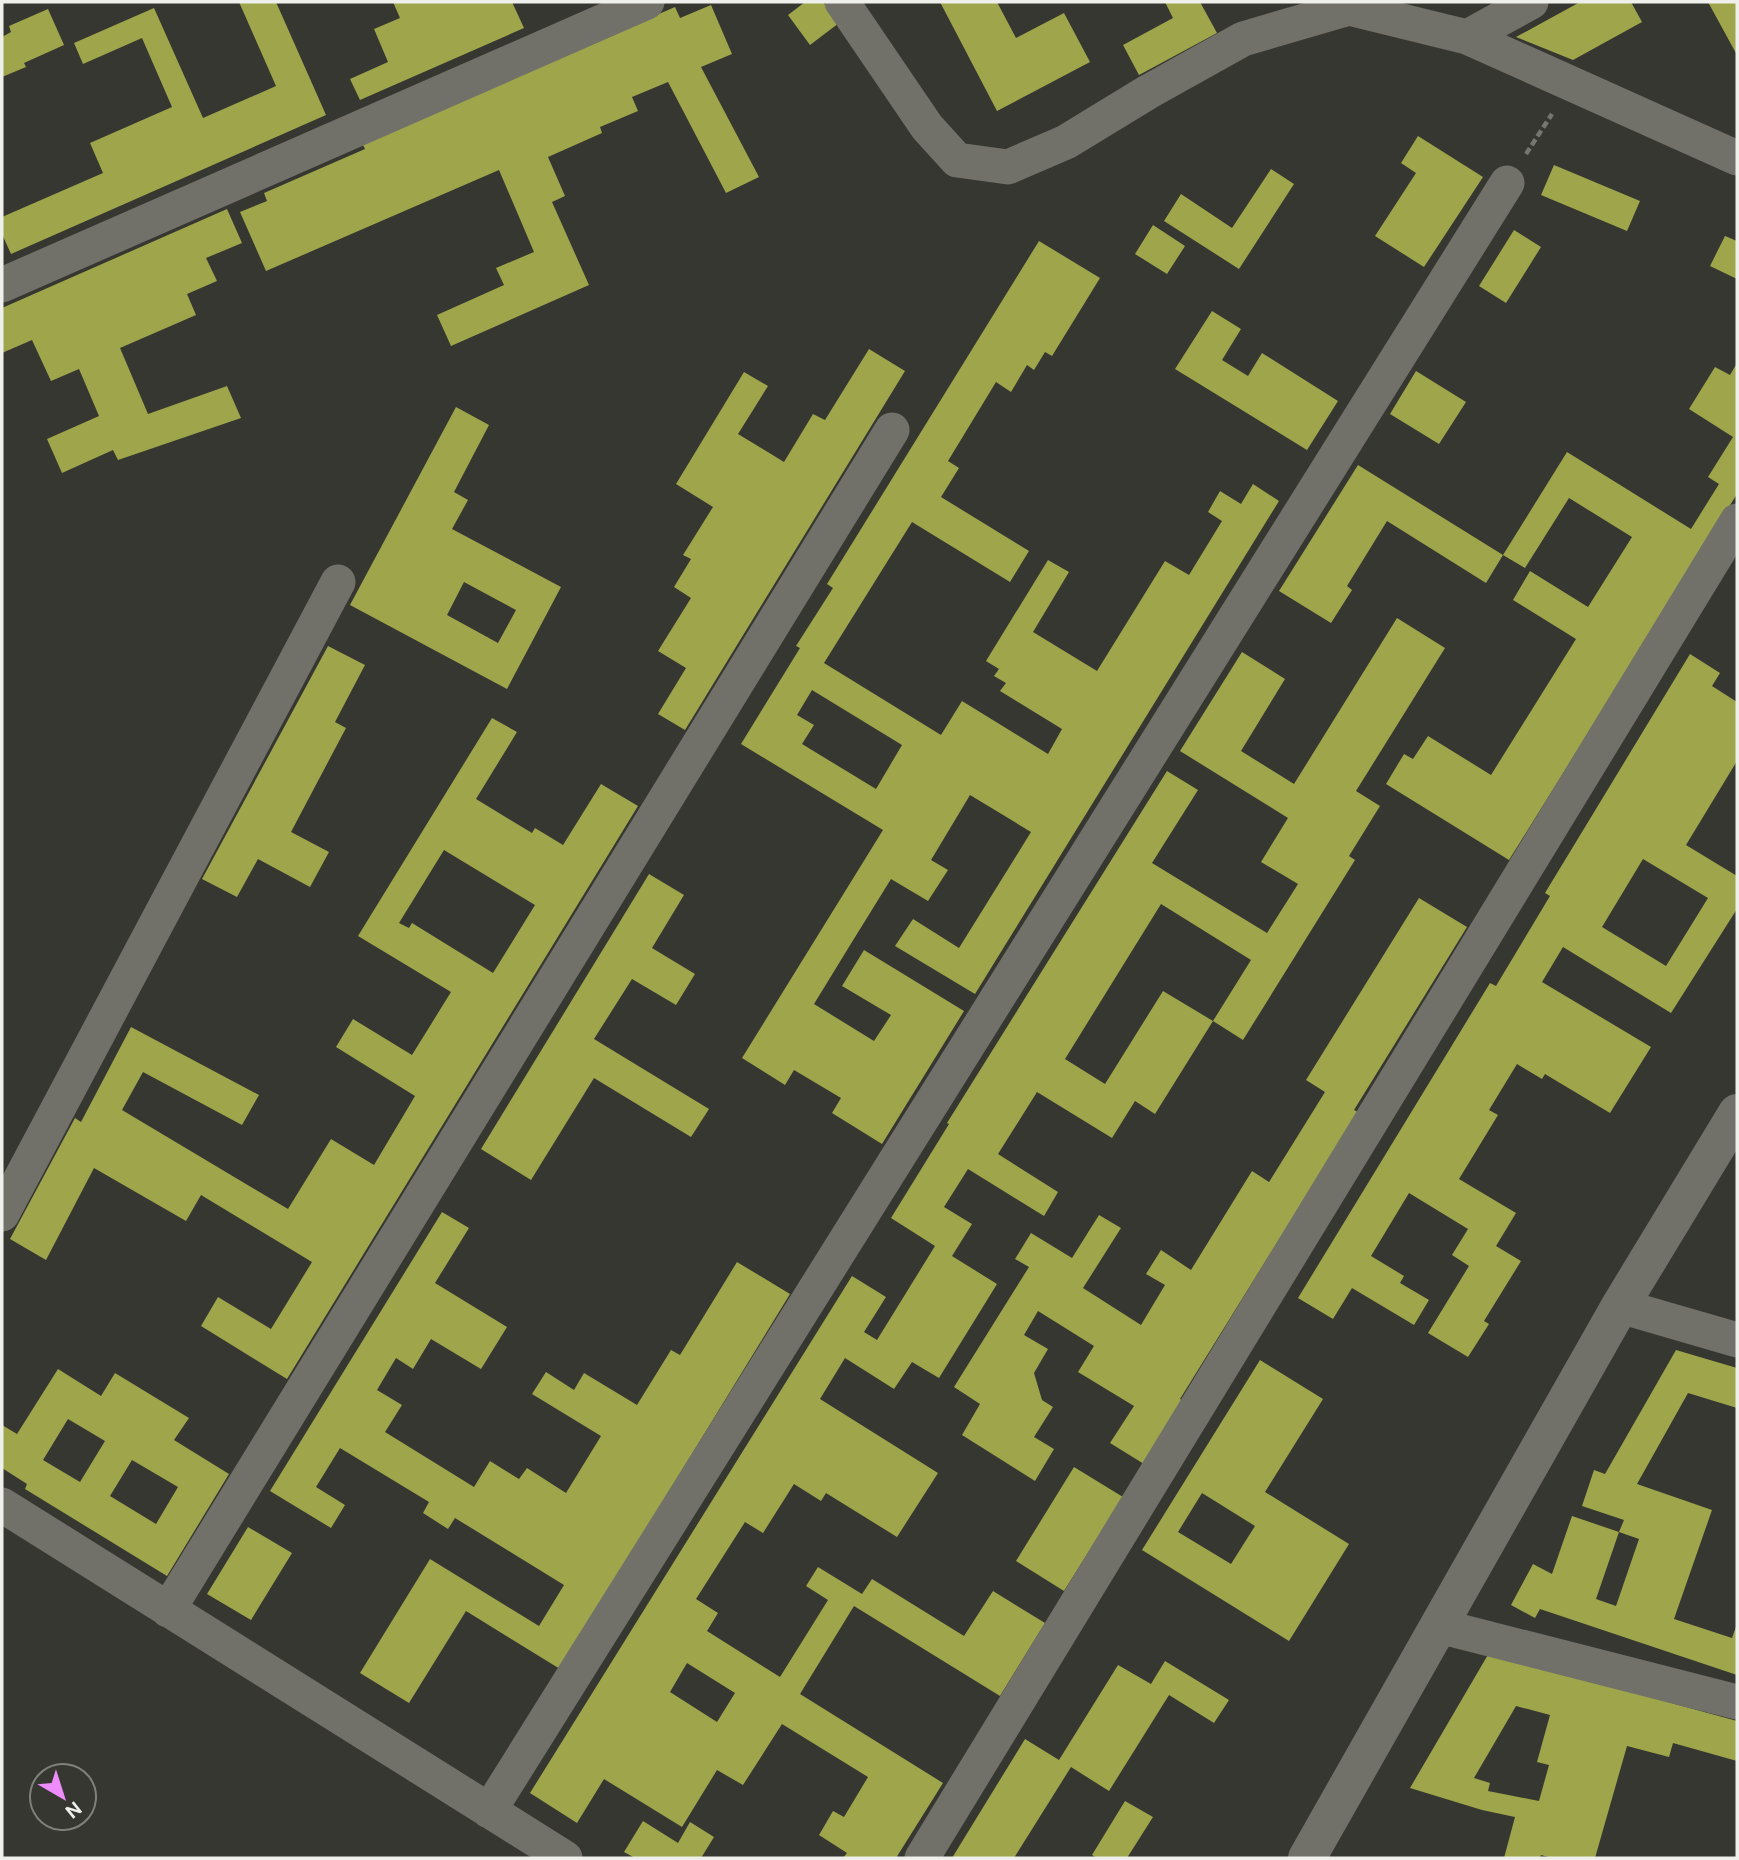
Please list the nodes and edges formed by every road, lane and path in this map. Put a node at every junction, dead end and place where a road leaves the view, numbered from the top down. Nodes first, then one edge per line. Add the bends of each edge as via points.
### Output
1 (647, 2) edge
2 (842, 2) edge
3 (1531, 2) edge
4 (1467, 37) junction
5 (1571, 84) junction
6 (1737, 158) edge
7 (1507, 183) joint
8 (2, 285) edge
9 (892, 430) dead end
10 (1737, 521) edge
11 (338, 582) dead end
12 (1737, 1112) edge
13 (2, 1214) edge
14 (1620, 1306) junction
15 (1737, 1340) edge
16 (2, 1506) edge
17 (168, 1610) junction
18 (1439, 1626) junction
19 (1737, 1702) edge
20 (489, 1811) junction
21 (565, 1858) edge
22 (922, 1858) edge
23 (1307, 1858) edge

1 - 8 street
2 - 4 street via 927,127 957,160 1008,167 1066,142 1243,38 1349,8
3 - 4 street
4 - 5 street
5 - 6 street
5 - 7 path
7 - 20 street
9 - 17 street
10 - 22 street
11 - 13 street
12 - 14 street
14 - 15 street
14 - 18 street
16 - 17 street
17 - 20 street
18 - 19 street
18 - 23 street
20 - 21 street

